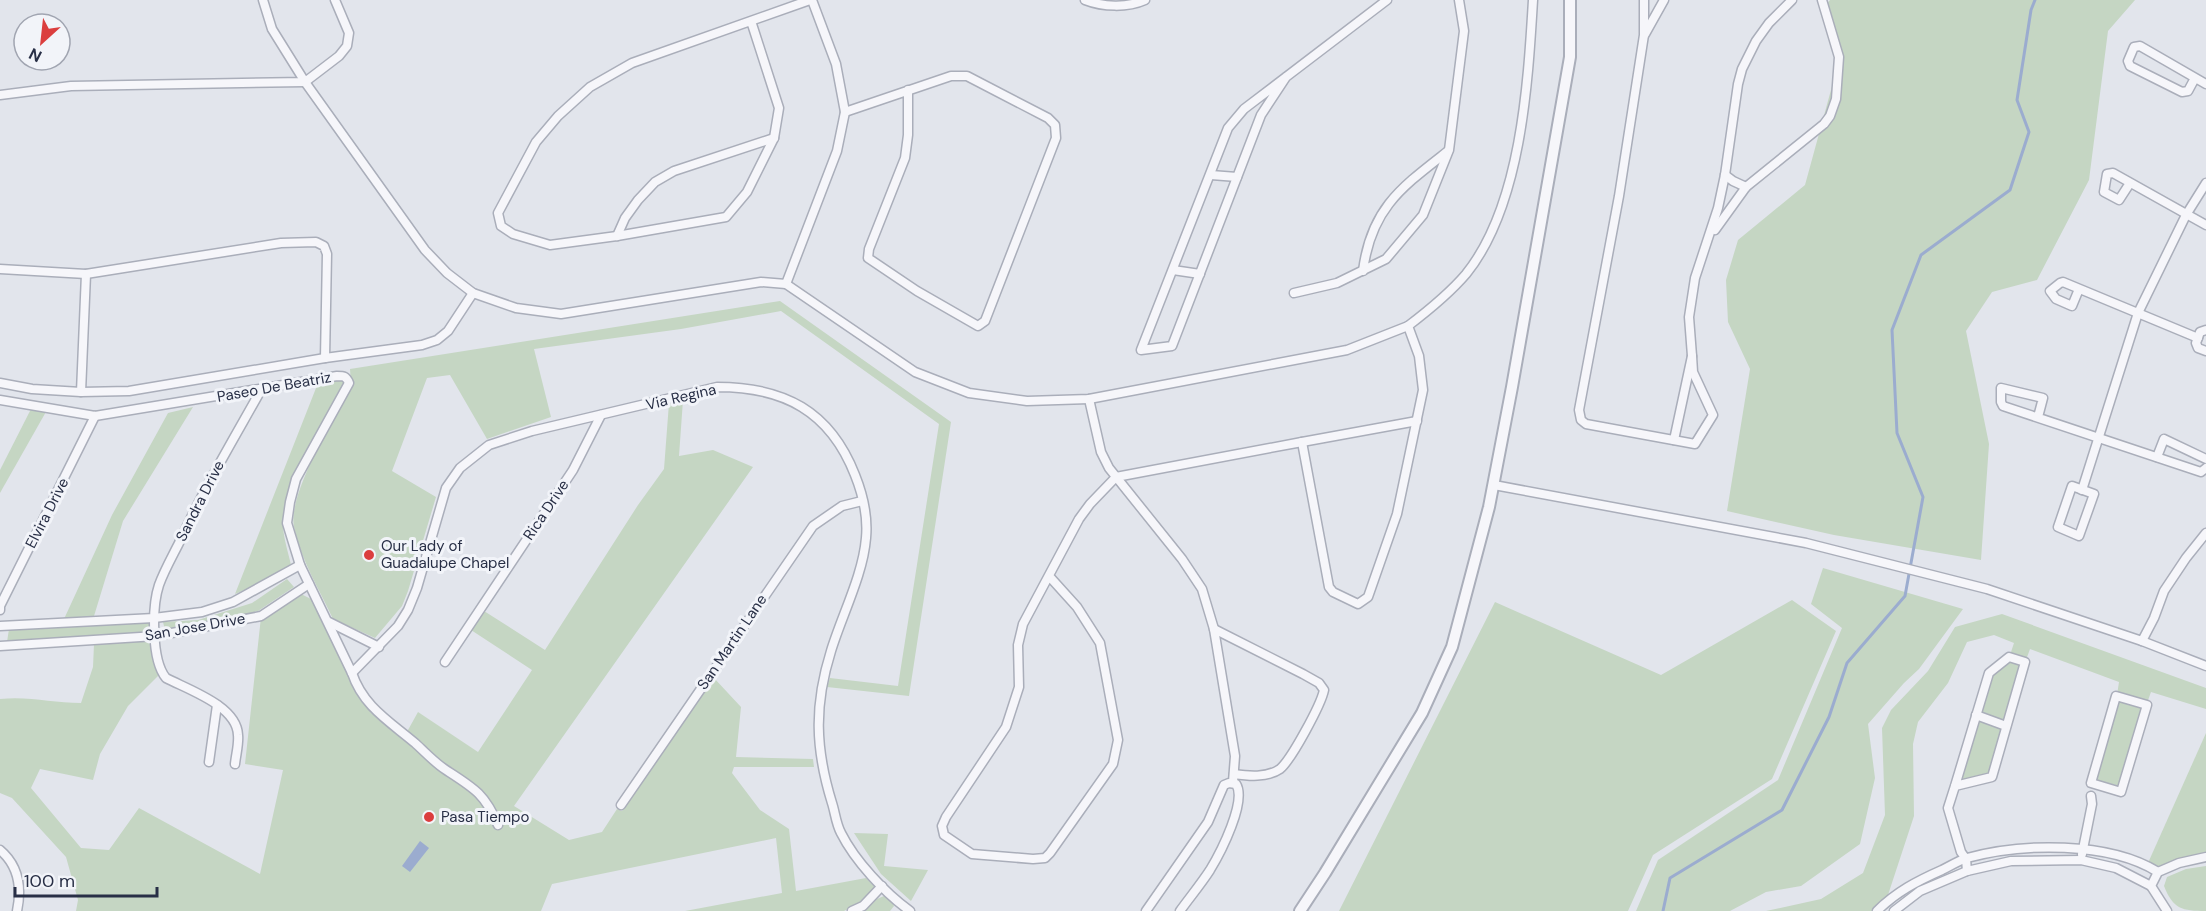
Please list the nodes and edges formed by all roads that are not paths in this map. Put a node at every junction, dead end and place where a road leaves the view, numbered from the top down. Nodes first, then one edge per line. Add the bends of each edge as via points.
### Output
1 (263, 0) edge
2 (335, 0) edge
3 (811, 0) edge
4 (1085, 0) edge
5 (1145, 0) edge
6 (1387, 0) edge
7 (1459, 0) edge
8 (1533, 0) edge
9 (1570, 0) edge
10 (1644, 0) edge
11 (1664, 0) edge
12 (1792, 0) edge
13 (1822, 0) edge
14 (751, 21) junction
15 (1644, 35) junction
16 (1286, 77) junction
17 (2195, 78) junction
18 (305, 82) junction
19 (2206, 84) edge
20 (908, 90) junction
21 (0, 94) edge
22 (845, 112) junction
23 (774, 138) junction
24 (1449, 150) junction
25 (1211, 175) junction
26 (1725, 175) junction
27 (1237, 177) junction
28 (2130, 183) dead end
29 (2206, 183) edge
30 (1746, 187) junction
31 (2186, 215) junction
32 (2206, 225) edge
33 (617, 236) junction
34 (1708, 240) junction
35 (0, 269) edge
36 (1173, 270) junction
37 (1363, 271) junction
38 (86, 274) junction
39 (1200, 274) junction
40 (786, 284) junction
41 (2079, 289) dead end
42 (473, 292) junction
43 (1294, 293) dead end
44 (2138, 313) junction
45 (1408, 326) junction
46 (2206, 330) edge
47 (2198, 338) junction
48 (2206, 351) edge
49 (1692, 356) junction
50 (325, 358) junction
51 (0, 383) edge
52 (261, 390) junction
53 (81, 392) junction
54 (1089, 399) junction
55 (0, 400) edge
56 (601, 415) junction
57 (95, 416) junction
58 (2038, 417) junction
59 (1417, 421) junction
60 (2099, 438) junction
61 (1674, 440) junction
62 (1302, 442) junction
63 (2157, 457) junction
64 (2206, 459) edge
65 (2206, 468) edge
66 (1116, 477) junction
67 (1494, 485) junction
68 (2082, 490) junction
69 (862, 501) junction
70 (2206, 533) edge
71 (300, 565) junction
72 (1049, 576) junction
73 (309, 584) junction
74 (0, 610) edge
75 (154, 618) junction
76 (329, 622) junction
77 (0, 626) edge
78 (1214, 629) junction
79 (156, 636) junction
80 (2142, 641) junction
81 (0, 646) edge
82 (379, 647) junction
83 (446, 662) dead end
84 (2206, 666) edge
85 (352, 672) junction
86 (218, 705) junction
87 (1976, 715) junction
88 (2006, 726) junction
89 (209, 762) dead end
90 (235, 764) dead end
91 (1233, 778) junction
92 (2096, 784) junction
93 (1955, 786) junction
94 (621, 805) dead end
95 (498, 825) dead end
96 (2083, 847) junction
97 (0, 850) edge
98 (1965, 857) junction
99 (2206, 857) edge
100 (2081, 860) junction
101 (1967, 871) junction
102 (2158, 872) junction
103 (882, 886) junction
104 (2151, 886) junction
105 (899, 908) edge
106 (17, 911) edge
107 (852, 911) edge
108 (910, 911) edge
109 (1146, 911) edge
110 (1180, 911) edge
111 (1300, 911) edge
112 (1877, 911) edge
113 (1894, 911) edge
114 (2166, 911) edge

1 - 18 street via 272,29
2 - 18 street via 349,33 347,46
3 - 14 street
3 - 22 street via 836,64
4 - 5 street via 1100,6
6 - 16 street
7 - 24 street via 1464,31
8 - 45 street via 1528,86 1515,159 1496,224 1467,272 1441,301
9 - 67 street via 1570,57
10 - 15 street
11 - 15 street
12 - 26 street via 1769,23 1742,69
13 - 30 street via 1839,57 1836,99 1830,116
14 - 23 street via 779,108
14 - 33 street via 632,63 590,87 536,142 498,213 501,226 513,234 550,245
15 - 61 street via 1579,410 1586,424
16 - 25 street via 1244,109 1228,128
16 - 27 street via 1261,115
17 - 17 street via 2140,46 2134,47 2128,61 2130,66 2182,92 2188,91
17 - 19 street
18 - 21 street via 71,86
18 - 42 street via 425,250
20 - 20 street via 951,76 967,76 1048,118 1055,126 1056,138 984,321 978,326 868,258 904,158 909,135
20 - 22 street
22 - 40 street via 837,151
23 - 33 street via 674,171 655,182 625,218
23 - 33 street via 747,192 726,217
24 - 37 street via 1423,215 1386,259
24 - 37 street via 1403,186 1384,208 1365,253
25 - 27 street
25 - 36 street
26 - 30 street
26 - 34 street
27 - 39 street
28 - 31 street
29 - 31 street
30 - 34 street
31 - 32 street
31 - 44 street
34 - 49 street via 1695,278 1689,318
35 - 38 street
36 - 39 street
36 - 39 street via 1141,350 1172,346
37 - 43 street via 1337,283
38 - 50 street via 281,243 316,242 324,246 327,254
38 - 53 street
40 - 42 street via 761,282 561,314 516,308
40 - 54 street via 915,372 969,393 1027,401
41 - 44 street
42 - 50 street via 437,340
44 - 47 street
44 - 60 street
45 - 54 street via 1347,350
45 - 59 street via 1419,356 1423,390
46 - 47 street
47 - 48 street via 2196,346
49 - 61 street
49 - 61 street via 1693,372 1713,415 1695,444
50 - 53 street via 129,391
51 - 53 street
52 - 57 street, Paseo De Beatriz
52 - 71 street, Paseo De Beatriz via 343,376 349,383 296,479 287,523
52 - 75 street, Sandra Drive via 200,498 159,586
54 - 66 street via 1101,452
55 - 57 street, Paseo De Beatriz
56 - 69 street, Via Regina via 717,387 747,388 782,396 814,415 839,441 854,470
56 - 82 street, Via Regina via 489,445 460,468 446,488 408,610
56 - 83 street, Rica Drive via 573,470
57 - 74 street, Elvira Drive
58 - 58 street via 2003,406 2001,388 2043,398
58 - 60 street
59 - 62 street
59 - 62 street via 1397,514 1368,597 1358,604 1329,586
60 - 63 street
60 - 68 street
62 - 66 street
63 - 64 street via 2164,439
63 - 65 street via 2201,472
66 - 72 street via 1079,519
66 - 78 street via 1202,590
67 - 80 street via 1806,543 1987,589
67 - 111 street via 1452,647 1422,714
68 - 68 street via 2072,486 2058,527 2079,536 2094,494
69 - 94 street, San Martin Lane via 842,506 813,526
69 - 103 street, Via Regina via 866,540 822,684 819,746 841,833
70 - 80 street via 2164,591
71 - 73 street
71 - 75 street, San Jose Drive via 233,602 202,612
72 - 72 street via 1023,624 1018,645 1019,687 1006,727 942,826 944,835 972,854 1045,858 1113,764 1116,754 1118,740 1100,643 1077,607
73 - 76 street
73 - 79 street, San Jose Drive via 261,616
75 - 77 street, San Jose Drive
75 - 79 street, Sandra Drive
76 - 82 street
76 - 85 street
78 - 91 street via 1235,756
78 - 91 street via 1311,678 1324,690 1280,768
79 - 81 street, San Jose Drive
79 - 86 street, Sandra Drive via 166,678
80 - 84 street
82 - 85 street, Via Regina
85 - 95 street via 357,689 374,710 446,770 475,788
86 - 89 street
86 - 90 street via 229,712 235,723
87 - 88 street
87 - 88 street via 1989,674 2009,657 2025,662
87 - 93 street
88 - 93 street via 1992,777
91 - 109 street via 1224,785 1208,822
91 - 110 street via 1240,790 1236,814 1211,869
92 - 92 street via 2121,792 2147,705 2116,696 2091,783
92 - 96 street
93 - 98 street via 1949,801
96 - 98 street via 2027,847
96 - 100 street
96 - 102 street via 2120,856
97 - 106 street via 9,858 20,880
98 - 101 street
98 - 112 street via 1908,885
99 - 102 street
100 - 101 street via 2011,861
100 - 104 street via 2116,868
101 - 113 street via 1920,891
102 - 104 street
103 - 105 street, Via Regina
103 - 107 street via 863,906
104 - 114 street
105 - 108 street, Via Regina

